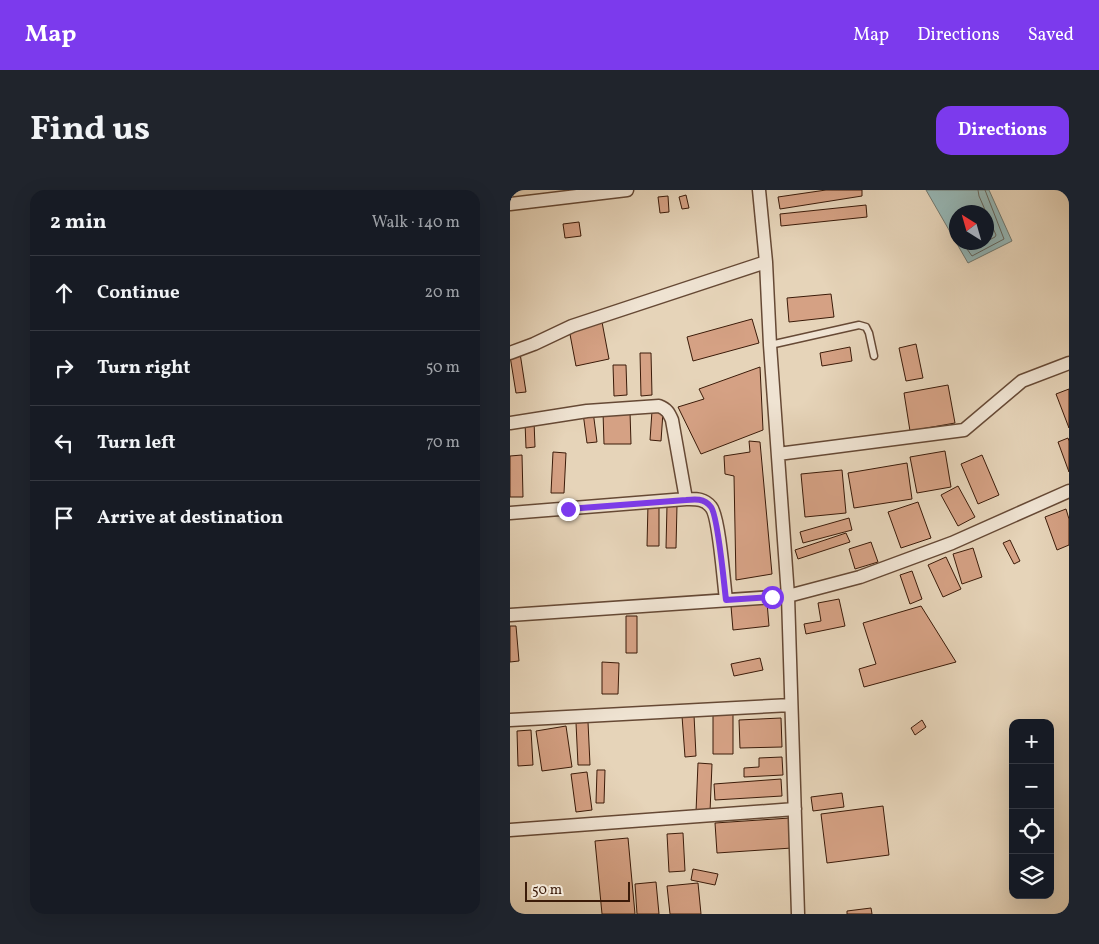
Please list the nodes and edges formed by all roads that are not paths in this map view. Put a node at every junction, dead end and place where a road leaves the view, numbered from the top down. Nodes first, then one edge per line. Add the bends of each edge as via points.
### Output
1 (627, 190) edge
2 (759, 190) edge
3 (510, 204) edge
4 (766, 262) junction
5 (770, 346) junction
6 (510, 353) edge
7 (874, 356) dead end
8 (1069, 363) edge
9 (510, 423) edge
10 (778, 454) junction
11 (1069, 492) edge
12 (686, 500) junction
13 (510, 513) edge
14 (788, 596) junction
15 (726, 600) junction
16 (510, 615) edge
17 (791, 704) junction
18 (510, 720) edge
19 (795, 809) junction
20 (510, 830) edge
21 (798, 914) edge

1 - 3 street
2 - 4 street
4 - 5 street
4 - 6 street via 572,326
5 - 7 lane via 859,325 870,333
5 - 10 street
8 - 10 street via 1022,381 964,430
9 - 12 street via 588,411 664,408 672,420
10 - 14 street
11 - 14 street via 952,543 860,577
12 - 13 street
12 - 15 street via 705,501 715,513
14 - 15 street
14 - 17 street
15 - 16 street
17 - 18 street
17 - 19 street
19 - 20 street
19 - 21 street

